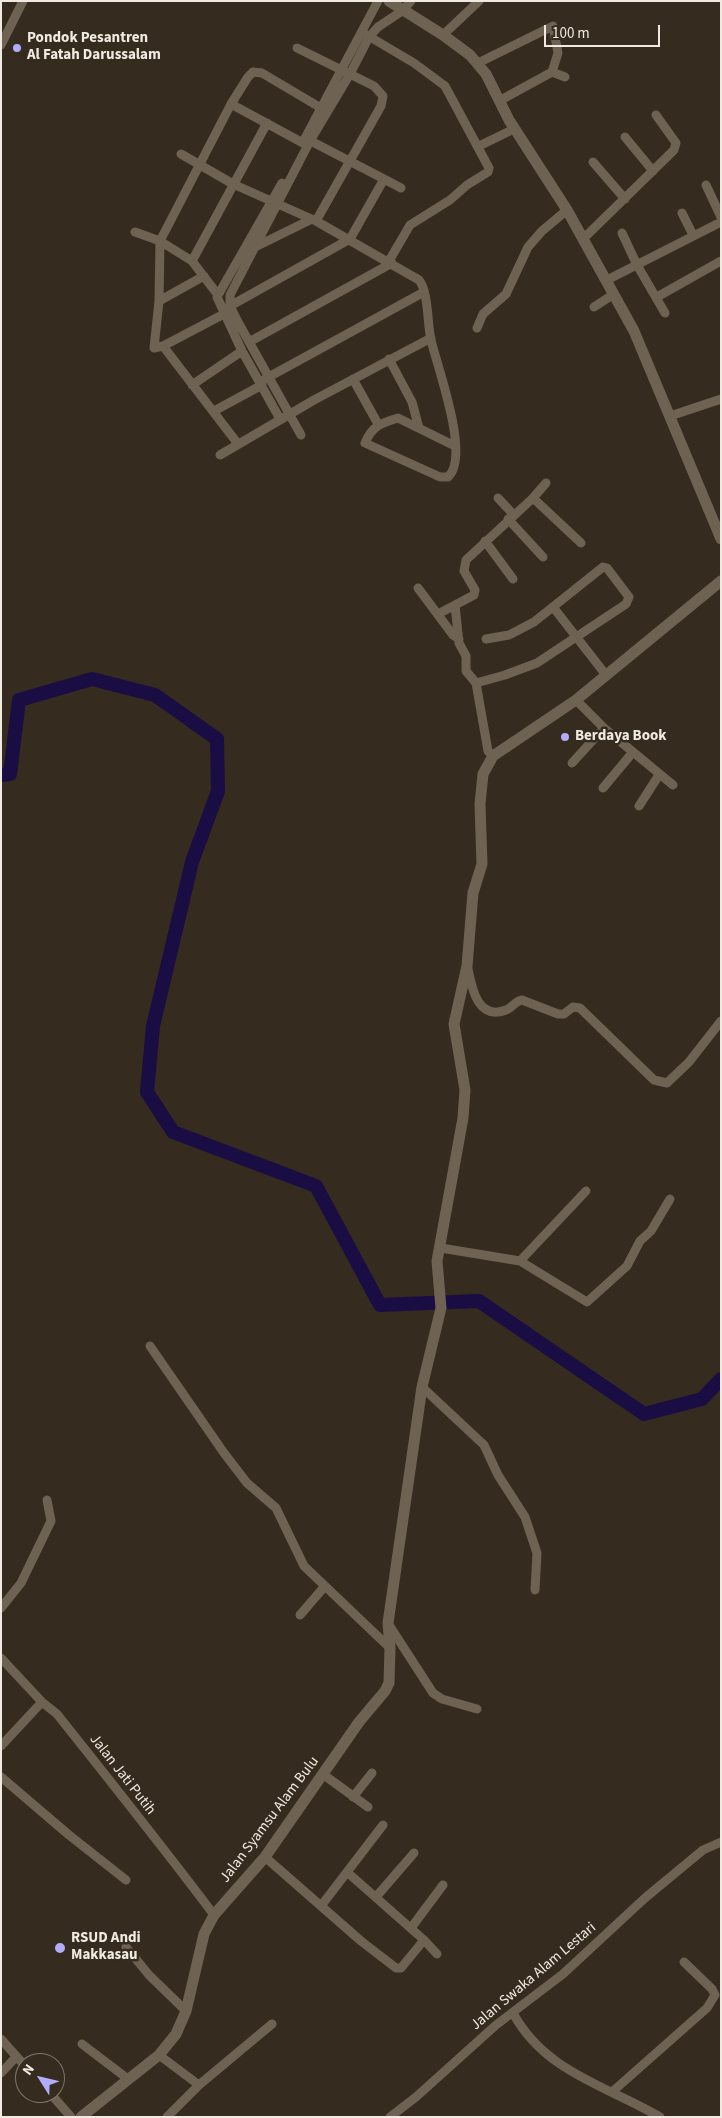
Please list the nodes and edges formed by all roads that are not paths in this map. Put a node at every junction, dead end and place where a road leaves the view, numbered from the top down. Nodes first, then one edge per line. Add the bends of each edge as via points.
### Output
1 (23, 1) edge
2 (378, 1) edge
3 (389, 1) edge
4 (411, 1) edge
5 (479, 1) edge
6 (402, 11) junction
7 (366, 35) junction
8 (443, 35) junction
9 (1, 45) edge
10 (297, 48) dead end
11 (478, 63) junction
12 (346, 72) junction
13 (552, 72) junction
14 (566, 77) dead end
15 (500, 101) junction
16 (231, 104) junction
17 (321, 108) junction
18 (656, 115) dead end
19 (267, 123) junction
20 (514, 129) junction
21 (625, 137) dead end
22 (306, 140) junction
23 (479, 146) junction
24 (181, 154) dead end
25 (349, 159) junction
26 (593, 162) dead end
27 (200, 164) junction
28 (653, 171) junction
29 (384, 179) junction
30 (233, 184) junction
31 (706, 185) dead end
32 (401, 188) dead end
33 (625, 199) junction
34 (274, 203) junction
35 (567, 210) junction
36 (682, 213) dead end
37 (721, 217) edge
38 (314, 220) junction
39 (721, 222) edge
40 (135, 232) dead end
41 (622, 233) dead end
42 (693, 235) junction
43 (350, 239) junction
44 (583, 239) junction
45 (160, 241) junction
46 (253, 249) junction
47 (192, 261) junction
48 (721, 261) edge
49 (390, 262) junction
50 (637, 265) junction
51 (204, 276) junction
52 (607, 280) junction
53 (424, 292) junction
54 (614, 294) junction
55 (218, 295) junction
56 (657, 297) junction
57 (159, 301) junction
58 (230, 306) junction
59 (594, 307) dead end
60 (665, 313) dead end
61 (224, 314) junction
62 (477, 328) dead end
63 (431, 338) junction
64 (249, 342) junction
65 (163, 346) junction
66 (242, 351) junction
67 (389, 359) junction
68 (353, 379) junction
69 (263, 381) junction
70 (192, 385) junction
71 (721, 399) edge
72 (214, 411) junction
73 (670, 416) junction
74 (284, 417) junction
75 (378, 424) junction
76 (418, 428) junction
77 (301, 436) dead end
78 (238, 444) junction
79 (455, 446) junction
80 (220, 455) dead end
81 (546, 483) dead end
82 (498, 498) dead end
83 (533, 498) junction
84 (510, 517) junction
85 (721, 540) edge
86 (485, 541) junction
87 (581, 543) dead end
88 (543, 557) dead end
89 (514, 579) dead end
90 (721, 581) edge
91 (418, 588) dead end
92 (455, 605) junction
93 (553, 607) junction
94 (438, 614) junction
95 (576, 636) junction
96 (459, 639) junction
97 (486, 639) dead end
98 (606, 675) junction
99 (476, 683) junction
100 (576, 700) junction
101 (604, 728) junction
102 (633, 752) junction
103 (493, 756) junction
104 (572, 763) dead end
105 (659, 775) junction
106 (673, 785) dead end
107 (603, 788) dead end
108 (639, 806) dead end
109 (467, 966) junction
110 (721, 1021) edge
111 (586, 1191) dead end
112 (670, 1199) dead end
113 (441, 1248) junction
114 (520, 1260) junction
115 (150, 1346) dead end
116 (422, 1387) junction
117 (47, 1500) dead end
118 (325, 1586) junction
119 (536, 1590) dead end
120 (1, 1608) edge
121 (300, 1615) dead end
122 (388, 1623) junction
123 (390, 1648) junction
124 (1, 1658) edge
125 (42, 1702) junction
126 (477, 1709) dead end
127 (1, 1746) edge
128 (372, 1773) dead end
129 (324, 1775) junction
130 (1, 1777) edge
131 (353, 1797) junction
132 (368, 1808) dead end
133 (383, 1825) dead end
134 (721, 1842) edge
135 (414, 1854) dead end
136 (265, 1857) junction
137 (347, 1872) junction
138 (126, 1880) dead end
139 (443, 1885) dead end
140 (376, 1897) junction
141 (321, 1906) junction
142 (214, 1915) junction
143 (411, 1928) junction
144 (424, 1940) junction
145 (126, 1947) dead end
146 (438, 1954) dead end
147 (684, 1962) dead end
148 (186, 2012) junction
149 (513, 2013) junction
150 (272, 2024) dead end
151 (1, 2039) edge
152 (82, 2044) dead end
153 (159, 2055) junction
154 (15, 2056) edge
155 (15, 2058) edge
156 (1, 2073) edge
157 (128, 2079) junction
158 (198, 2085) junction
159 (612, 2092) junction
160 (59, 2103) edge
161 (71, 2117) edge
162 (80, 2117) edge
163 (167, 2117) edge
164 (390, 2117) edge
165 (660, 2117) edge

1 - 9 street
2 - 7 street
3 - 6 street
4 - 6 street
5 - 8 street
6 - 7 street
6 - 8 street
7 - 12 street
7 - 23 street via 414,63 445,86
8 - 11 street
10 - 12 street
11 - 13 street via 553,26 558,53
11 - 15 street
12 - 17 street
12 - 22 street
12 - 25 street via 374,86 383,96 381,106
13 - 14 street
13 - 15 street
15 - 20 street
16 - 17 street via 248,77 259,72
16 - 19 street
16 - 27 street
17 - 22 street
18 - 28 street via 676,145
19 - 22 street
19 - 30 street
20 - 23 street
20 - 35 street
21 - 28 street
22 - 25 street
22 - 34 street
23 - 49 street via 488,172 410,225
24 - 27 street
25 - 29 street
25 - 38 street
26 - 33 street
27 - 30 street
27 - 45 street
28 - 33 street
29 - 32 street
29 - 43 street
30 - 34 street
30 - 47 street
31 - 37 street
33 - 44 street
34 - 38 street
34 - 46 street
34 - 55 street
35 - 44 street
35 - 62 street via 528,247 506,294 484,314
36 - 42 street
38 - 43 street
38 - 46 street
39 - 42 street
40 - 45 street
41 - 50 street
42 - 50 street
43 - 49 street
43 - 58 street
44 - 52 street
45 - 47 street
45 - 57 street
46 - 58 street via 232,287
47 - 51 street
48 - 56 street
49 - 53 street via 419,280
49 - 64 street
50 - 52 street
50 - 56 street
51 - 55 street
51 - 57 street
52 - 54 street
53 - 63 street
53 - 69 street
54 - 59 street
54 - 73 street via 634,331
55 - 61 street
56 - 60 street
57 - 65 street via 154,348
58 - 64 street
61 - 65 street
61 - 66 street
63 - 67 street
63 - 79 street via 450,404
64 - 69 street
65 - 70 street
66 - 69 street
66 - 70 street
67 - 68 street
67 - 76 street via 412,402
68 - 74 street
68 - 75 street
69 - 72 street
69 - 74 street
70 - 72 street
71 - 73 street
72 - 78 street
73 - 85 street
74 - 77 street
74 - 78 street
75 - 76 street via 398,418
75 - 79 street via 364,443 444,478 453,471
76 - 79 street
78 - 80 street
81 - 83 street
82 - 84 street
83 - 84 street
83 - 87 street
84 - 86 street
84 - 88 street
86 - 89 street
86 - 92 street via 464,565 476,592
90 - 98 street
91 - 94 street
92 - 94 street
92 - 96 street
93 - 95 street
93 - 95 street via 607,568 628,600
93 - 97 street via 509,635
94 - 96 street via 453,636
95 - 98 street
95 - 99 street via 538,663
96 - 99 street via 466,656 466,671
98 - 100 street
99 - 103 street via 488,751
100 - 101 street
100 - 103 street
101 - 102 street
101 - 104 street
102 - 105 street
102 - 107 street
103 - 109 street via 486,765 481,784 482,864 473,893
105 - 106 street
105 - 108 street
109 - 110 street via 472,990 489,1013 509,1009 518,1000 558,1014 564,1014 573,1006 580,1008 654,1080 661,1082 668,1083 689,1062
109 - 113 street via 454,1024 465,1090 464,1110
111 - 114 street
112 - 114 street via 651,1232 640,1240 627,1266 587,1302
113 - 114 street
113 - 116 street, Jalan Syamsu Alam Bulu via 437,1261 441,1308
115 - 118 street via 247,1483 276,1508 300,1560
116 - 119 street via 484,1445 498,1475 525,1517 537,1553
116 - 122 street, Jalan Syamsu Alam Bulu
117 - 120 street via 51,1521 21,1583
118 - 121 street
118 - 123 street
122 - 123 street, Jalan Syamsu Alam Bulu
122 - 126 street via 433,1693 442,1699
123 - 129 street, Jalan Syamsu Alam Bulu via 389,1683 385,1691 359,1722
124 - 125 street, Jalan Jati Putih
125 - 127 street
125 - 142 street, Jalan Jati Putih via 57,1714
128 - 131 street
129 - 131 street
129 - 136 street, Jalan Syamsu Alam Bulu
130 - 138 street
131 - 132 street
133 - 137 street
134 - 149 street, Jalan Swaka Alam Lestari via 703,1850 645,1898 563,1974
135 - 140 street
136 - 141 street
136 - 142 street, Jalan Syamsu Alam Bulu
137 - 140 street
137 - 141 street
139 - 143 street
140 - 143 street
141 - 144 street via 396,1968 401,1968
142 - 148 street, Jalan Syamsu Alam Bulu via 204,1934
143 - 144 street
144 - 146 street
145 - 148 street
147 - 159 street via 712,1989 715,1995 712,2001
148 - 153 street, Jalan Syamsu Alam Bulu via 176,2034
149 - 159 street via 523,2032 555,2062
149 - 164 street, Jalan Swaka Alam Lestari
150 - 158 street
151 - 154 street
152 - 157 street
153 - 157 street, Jalan Syamsu Alam Bulu
153 - 158 street
155 - 156 street
157 - 162 street, Jalan Syamsu Alam Bulu
158 - 163 street
159 - 165 street
160 - 161 street

